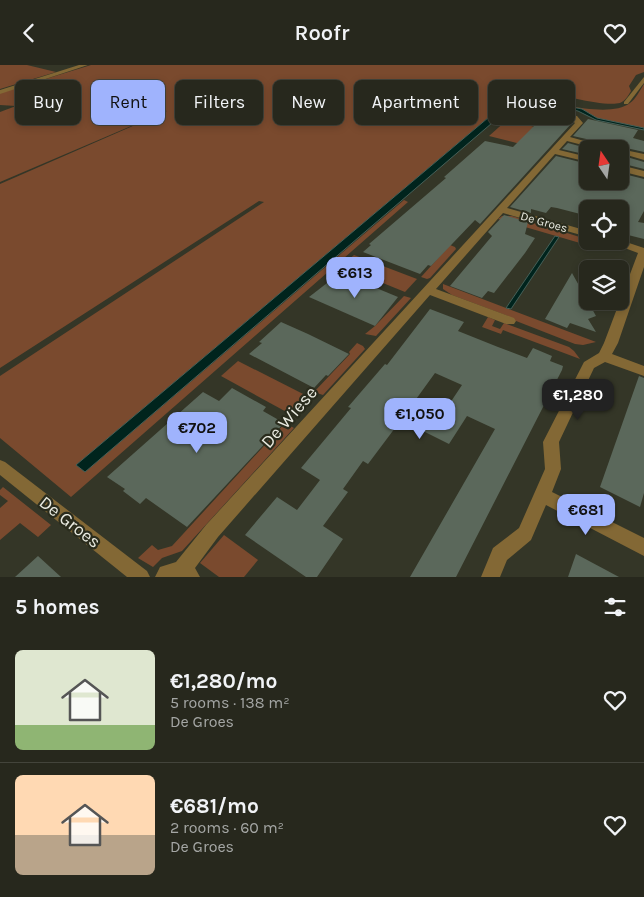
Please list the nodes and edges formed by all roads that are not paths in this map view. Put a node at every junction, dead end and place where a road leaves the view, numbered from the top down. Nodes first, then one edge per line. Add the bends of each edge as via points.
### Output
1 (86, 65) edge
2 (644, 79) edge
3 (0, 92) edge
4 (626, 103) dead end
5 (575, 120) edge
6 (564, 138) junction
7 (579, 142) edge
8 (552, 151) junction
9 (629, 153) edge
10 (644, 157) edge
11 (579, 158) edge
12 (629, 170) edge
13 (644, 174) edge
14 (500, 209) junction
15 (579, 231) edge
16 (629, 246) edge
17 (644, 251) edge
18 (428, 290) junction
19 (510, 321) dead end
20 (604, 356) junction
21 (644, 371) edge
22 (0, 466) edge
23 (542, 495) junction
24 (644, 547) edge
25 (186, 574) edge
26 (141, 577) edge
27 (164, 577) edge
28 (490, 577) edge

1 - 3 street
2 - 4 lane
5 - 6 street, De Wiese via 579,123
6 - 7 street
6 - 8 street, De Wiese
8 - 11 street
8 - 14 street, De Wiese
9 - 10 street
12 - 13 street
14 - 15 street, De Groes
14 - 18 street, De Wiese
16 - 17 street
17 - 20 street
18 - 19 street
18 - 25 street, De Wiese via 212,531
20 - 21 street
20 - 23 street via 589,365 550,442 553,469
22 - 26 lane, De Groes
23 - 24 street
23 - 28 street via 525,533 500,554
25 - 27 street via 167,574

